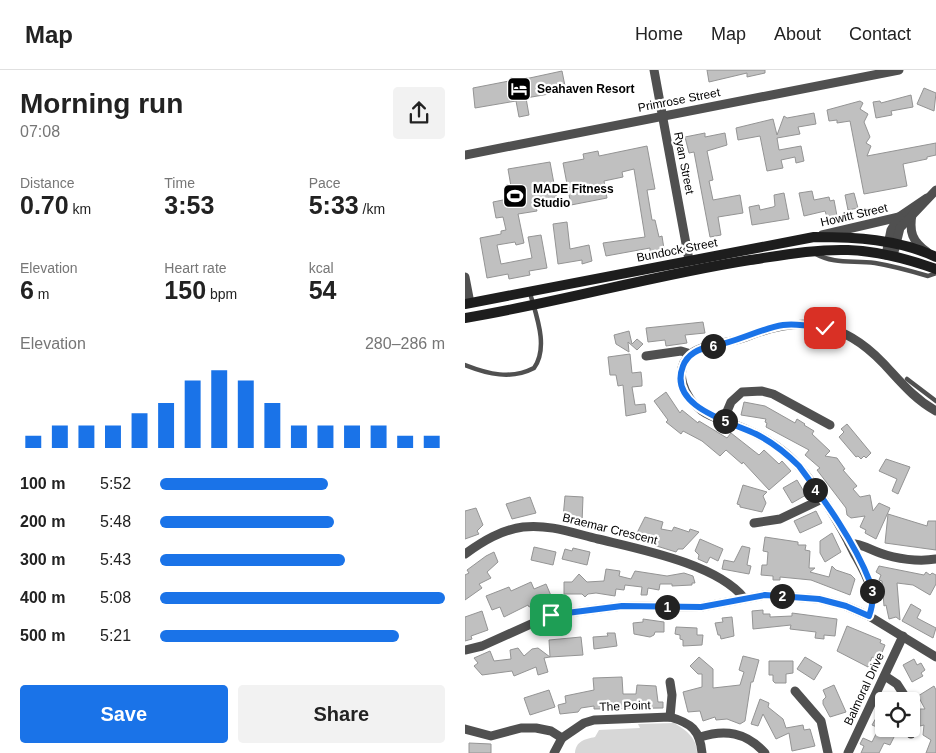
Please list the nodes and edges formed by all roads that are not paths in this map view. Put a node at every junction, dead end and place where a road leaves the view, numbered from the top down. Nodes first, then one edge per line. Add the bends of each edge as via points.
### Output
1 (654, 70) edge
2 (899, 70) edge
3 (662, 116) junction
4 (465, 155) edge
5 (936, 190) edge
6 (927, 198) junction
7 (912, 214) junction
8 (899, 217) junction
9 (814, 237) junction
10 (891, 243) junction
11 (811, 251) junction
12 (890, 256) junction
13 (933, 256) edge
14 (689, 260) junction
15 (936, 271) edge
16 (465, 277) edge
17 (530, 293) junction
18 (467, 303) edge
19 (534, 306) junction
20 (465, 318) edge
21 (691, 354) junction
22 (646, 356) dead end
23 (465, 365) edge
24 (907, 379) dead end
25 (936, 401) edge
26 (936, 411) edge
27 (723, 421) junction
28 (830, 425) dead end
29 (822, 499) junction
30 (754, 523) dead end
31 (849, 543) junction
32 (465, 554) edge
33 (936, 559) edge
34 (744, 598) junction
35 (869, 616) junction
36 (903, 636) junction
37 (465, 650) edge
38 (936, 657) edge
39 (885, 676) junction
40 (670, 682) dead end
41 (795, 691) dead end
42 (902, 692) edge
43 (670, 717) junction
44 (465, 729) edge
45 (700, 737) junction
46 (562, 738) junction
47 (554, 753) edge
48 (702, 753) edge
49 (765, 753) edge
50 (828, 753) edge
51 (848, 753) edge

1 - 3 street, Ryan Street
2 - 3 street, Primrose Street
3 - 4 street, Primrose Street
3 - 14 street, Ryan Street
5 - 6 street, Howitt Street
6 - 7 street, Howitt Street
6 - 8 street, Howitt Street
7 - 10 street, Howitt Street
7 - 13 street via 910,229 913,238
8 - 9 street, Howitt Street
8 - 10 street, Howitt Street via 894,224
9 - 10 main road, Bundock Street
9 - 14 main road, Bundock Street
10 - 12 street, Howitt Street
10 - 13 main road, Bundock Street
11 - 12 main road, Bundock Street via 847,250
11 - 15 lane via 832,262 854,260 928,276
11 - 19 main road, Bundock Street via 691,269
12 - 15 main road, Bundock Street
14 - 17 main road, Bundock Street
16 - 18 street
17 - 18 main road, Bundock Street
17 - 19 lane
19 - 20 main road, Bundock Street
19 - 23 lane via 541,342 538,363 534,368 504,375
21 - 22 street
21 - 26 street via 784,325 838,330 860,341 906,389
21 - 27 street via 683,366 681,379 685,392 704,412
24 - 25 lane
27 - 28 street via 731,402 742,392 763,391
27 - 29 street via 767,440 789,456
29 - 30 street via 780,519
29 - 31 street
31 - 33 street via 863,544 892,556 925,561
31 - 35 street via 870,583 872,608
32 - 34 street, Braemar Crescent via 504,532 523,527 548,527 688,563 737,589
34 - 35 street via 765,595 819,599
34 - 37 street via 701,607 622,606 551,615 482,646
35 - 36 street
36 - 38 street
36 - 39 street, Balmoral Drive
39 - 42 street
39 - 51 street, Balmoral Drive
40 - 43 street
41 - 50 street via 821,721
43 - 45 street, The Point via 681,720
43 - 46 street, The Point via 595,720 584,723
44 - 46 street via 491,736 521,728 536,728 551,731
45 - 48 street
45 - 49 street via 717,732 737,734
46 - 47 street

